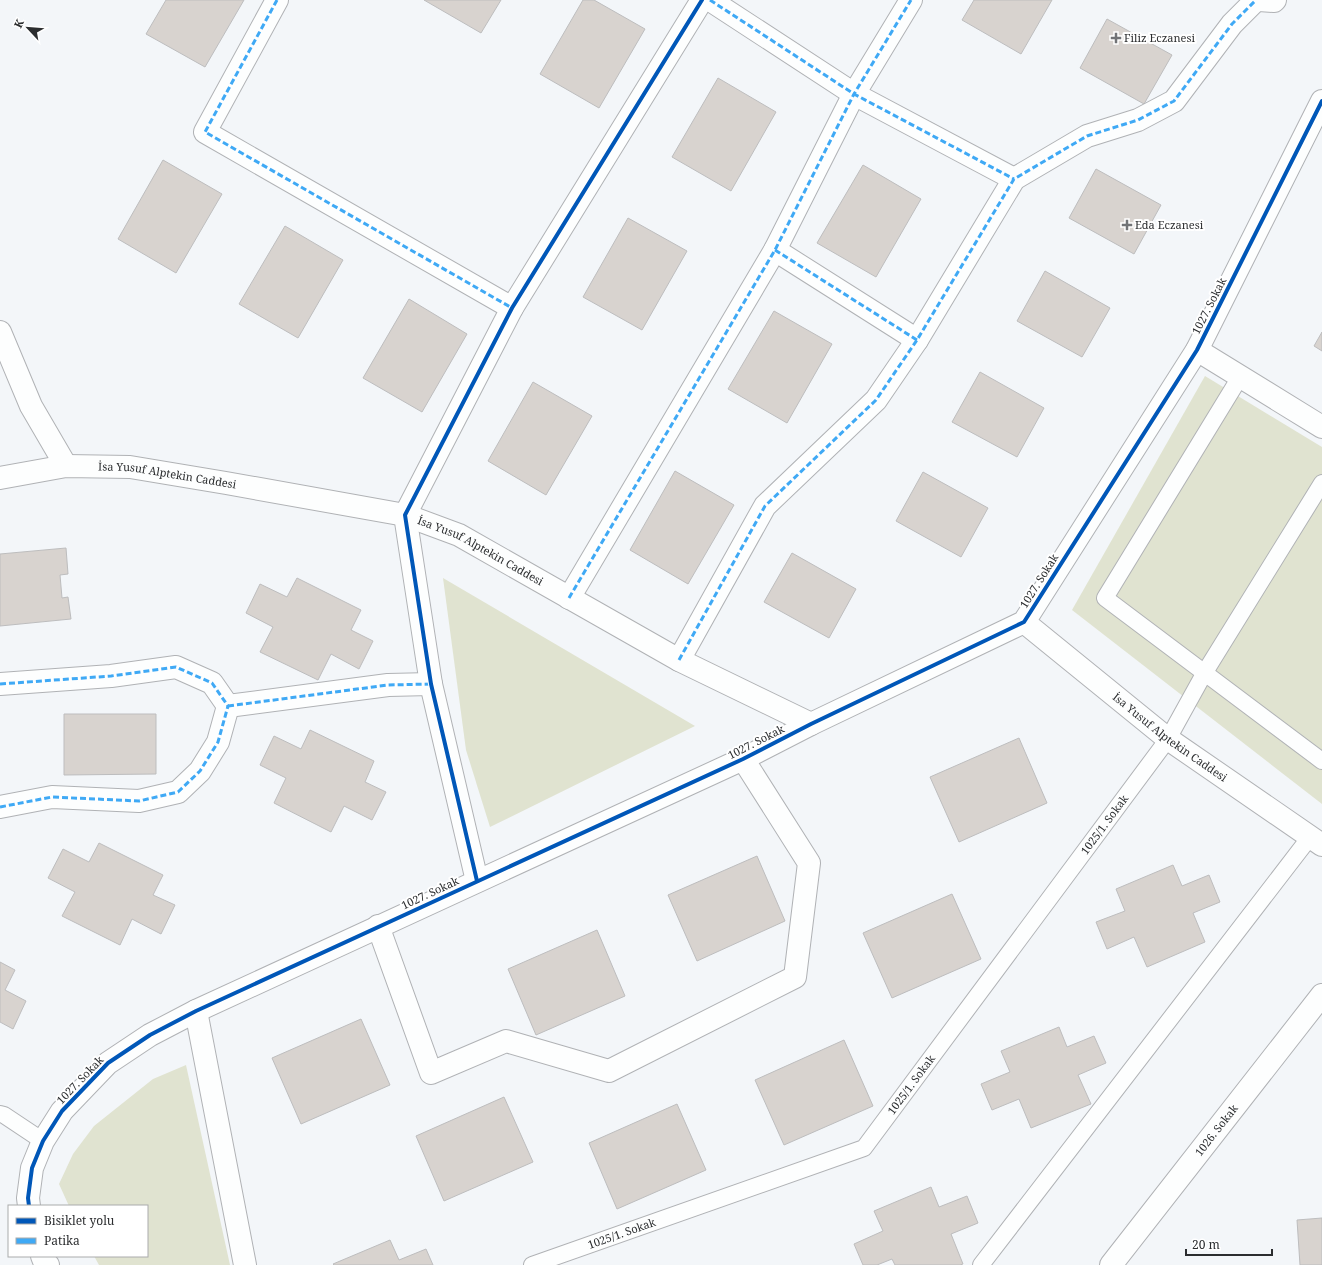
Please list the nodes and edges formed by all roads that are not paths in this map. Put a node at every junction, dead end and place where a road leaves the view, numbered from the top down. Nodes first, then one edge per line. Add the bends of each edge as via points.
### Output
1 (277, 0) edge
2 (702, 0) edge
3 (710, 0) edge
4 (911, 0) edge
5 (1258, 0) edge
6 (1275, 0) edge
7 (854, 94) junction
8 (1322, 101) edge
9 (1014, 179) junction
10 (775, 250) junction
11 (512, 308) junction
12 (0, 332) edge
13 (917, 340) junction
14 (1197, 350) junction
15 (1240, 377) junction
16 (1322, 427) edge
17 (66, 466) junction
18 (0, 478) edge
19 (1322, 483) edge
20 (405, 515) junction
21 (569, 598) junction
22 (1024, 622) junction
23 (679, 660) junction
24 (1205, 672) junction
25 (0, 684) edge
26 (431, 684) junction
27 (228, 706) junction
28 (811, 724) junction
29 (1168, 739) junction
30 (743, 759) junction
31 (1322, 761) edge
32 (0, 807) edge
33 (1316, 841) edge
34 (477, 881) junction
35 (378, 926) junction
36 (1322, 995) edge
37 (196, 1011) junction
38 (0, 1114) edge
39 (43, 1141) junction
40 (29, 1205) edge
41 (245, 1265) edge
42 (532, 1265) edge
43 (981, 1265) edge
44 (1111, 1265) edge

1 - 11 street via 205,132
2 - 11 street
3 - 7 street
4 - 7 street
5 - 6 street
5 - 9 street via 1232,24 1174,101 1138,120 1087,136
7 - 9 street
7 - 10 street
8 - 14 street, 1027. Sokak
9 - 13 street
10 - 13 street
10 - 21 street
11 - 20 street
12 - 17 street via 31,406
13 - 23 street via 876,400 765,506
14 - 15 street
14 - 22 street, 1027. Sokak
15 - 16 street
15 - 24 lane via 1105,598
17 - 18 street, İsa Yusuf Alptekin Caddesi
17 - 20 street, İsa Yusuf Alptekin Caddesi via 130,467
19 - 24 lane, 1025/1. Sokak
20 - 21 street, İsa Yusuf Alptekin Caddesi via 459,535
20 - 26 street
21 - 23 street, İsa Yusuf Alptekin Caddesi
22 - 28 street, 1027. Sokak
22 - 29 street, İsa Yusuf Alptekin Caddesi
23 - 28 street, İsa Yusuf Alptekin Caddesi
24 - 29 lane, 1025/1. Sokak
24 - 31 lane
25 - 27 street via 111,676 176,667 212,683
26 - 27 street via 388,686
26 - 34 street
27 - 32 street via 218,742 200,772 178,792 139,801 52,797
28 - 30 street, 1027. Sokak
29 - 33 street, İsa Yusuf Alptekin Caddesi
29 - 42 lane, 1025/1. Sokak via 864,1148
30 - 34 street, 1027. Sokak
30 - 35 street via 809,863 795,977 609,1071 506,1041 431,1073
33 - 43 lane
34 - 35 street, 1027. Sokak
35 - 37 street, 1027. Sokak
36 - 44 street, 1026. Sokak
37 - 39 street, 1027. Sokak via 150,1035 108,1063 62,1111
37 - 41 street
38 - 39 lane
39 - 40 street, 1027. Sokak via 32,1168

